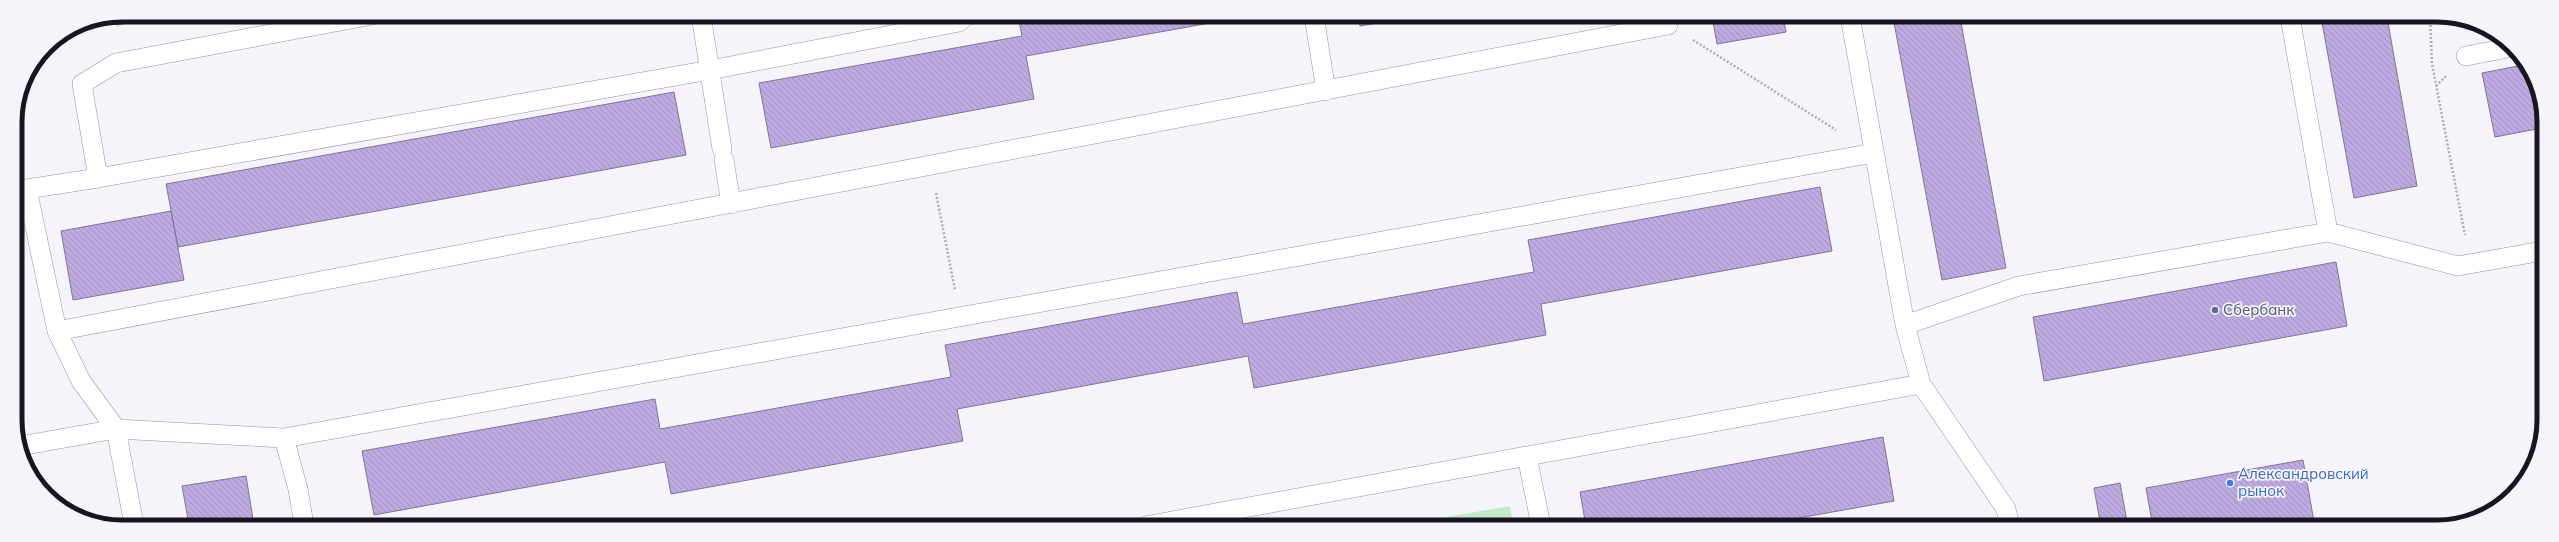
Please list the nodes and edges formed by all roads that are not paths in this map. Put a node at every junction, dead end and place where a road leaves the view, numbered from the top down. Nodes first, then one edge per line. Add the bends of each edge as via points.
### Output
1 (335, 22) edge
2 (702, 22) edge
3 (959, 22) edge
4 (1315, 22) edge
5 (1851, 22) edge
6 (2291, 22) edge
7 (1668, 25) road end
8 (2505, 49) edge
9 (2466, 56) dead end
10 (710, 70) junction
11 (1326, 90) junction
12 (1874, 153) junction
13 (98, 178) junction
14 (731, 204) junction
15 (2328, 232) junction
16 (2537, 252) edge
17 (1905, 325) junction
18 (57, 332) junction
19 (1921, 384) junction
20 (116, 429) junction
21 (284, 438) junction
22 (25, 445) edge
23 (1527, 456) junction
24 (133, 520) edge
25 (303, 520) edge
26 (1178, 520) edge
27 (1540, 520) edge
28 (2009, 520) edge

1 - 13 lane via 116,63 82,84
2 - 10 lane
3 - 10 lane
4 - 11 lane
5 - 12 lane
6 - 15 lane
7 - 11 lane
8 - 9 lane
10 - 13 lane
10 - 14 lane
11 - 14 lane
12 - 17 lane
12 - 21 lane
13 - 18 lane via 27,189
14 - 18 lane
15 - 16 lane via 2458,266
15 - 17 lane via 2019,286
17 - 19 lane
18 - 20 lane via 81,381
19 - 23 lane
19 - 28 lane via 2006,509
20 - 21 lane
20 - 22 lane
20 - 24 lane
21 - 25 lane via 298,489
23 - 26 lane
23 - 27 lane

